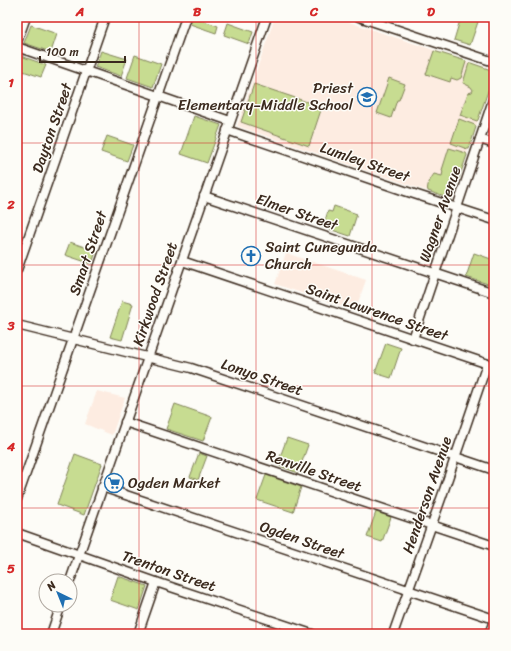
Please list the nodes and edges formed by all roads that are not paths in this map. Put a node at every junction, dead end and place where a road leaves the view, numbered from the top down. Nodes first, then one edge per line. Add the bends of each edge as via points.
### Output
1 (26, 17) edge
2 (106, 17) edge
3 (186, 17) edge
4 (267, 17) edge
5 (358, 17) edge
6 (17, 42) edge
7 (17, 47) edge
8 (494, 62) edge
9 (86, 71) junction
10 (158, 96) junction
11 (494, 97) edge
12 (230, 121) junction
13 (227, 130) junction
14 (480, 139) junction
15 (494, 144) edge
16 (204, 196) junction
17 (457, 208) junction
18 (494, 220) edge
19 (182, 261) junction
20 (17, 270) edge
21 (435, 274) junction
22 (494, 294) edge
23 (17, 325) edge
24 (74, 334) junction
25 (413, 339) junction
26 (148, 357) junction
27 (490, 365) edge
28 (125, 422) junction
29 (456, 457) junction
30 (494, 470) edge
31 (102, 487) junction
32 (17, 499) edge
33 (432, 525) junction
34 (17, 533) edge
35 (494, 546) edge
36 (79, 555) junction
37 (73, 573) edge
38 (156, 582) junction
39 (409, 590) junction
40 (58, 613) edge
41 (494, 620) edge
42 (51, 634) edge
43 (138, 634) edge
44 (312, 634) edge
45 (393, 634) edge
46 (489, 634) edge

1 - 6 street
2 - 9 street, Dayton Street
3 - 10 street, Smart Street
4 - 12 street, Kirkwood Street
5 - 8 street
7 - 9 street
9 - 10 street
9 - 20 street, Dayton Street
10 - 12 street
10 - 24 street, Smart Street
11 - 14 street, Wagner Avenue
12 - 13 street, Kirkwood Street
13 - 16 street, Kirkwood Street
13 - 17 street, Lumley Street
14 - 15 street
14 - 17 street, Wagner Avenue
16 - 19 street, Kirkwood Street
16 - 21 street, Elmer Street
17 - 18 street, Lumley Street
17 - 21 street, Wagner Avenue
19 - 25 street, Saint Lawrence Street
19 - 26 street, Kirkwood Street
21 - 22 street, Elmer Street
21 - 25 street, Wagner Avenue
23 - 24 street, Lonyo Street
24 - 26 street, Lonyo Street
24 - 32 street, Smart Street
25 - 27 street, Saint Lawrence Street
26 - 28 street, Kirkwood Street
26 - 29 street, Lonyo Street via 200,371
27 - 29 street, Henderson Avenue
28 - 31 street, Kirkwood Street
28 - 33 street, Renville Street
29 - 30 street, Lonyo Street
29 - 33 street, Henderson Avenue
31 - 36 street, Kirkwood Street
31 - 39 street, Ogden Street
33 - 35 street, Renville Street
33 - 39 street, Henderson Avenue
34 - 36 street, Trenton Street
36 - 37 street, Kirkwood Street
36 - 38 street, Trenton Street
38 - 43 street
38 - 44 street, Trenton Street
39 - 41 street, Ogden Street
39 - 45 street, Henderson Avenue
40 - 42 street
41 - 46 street

